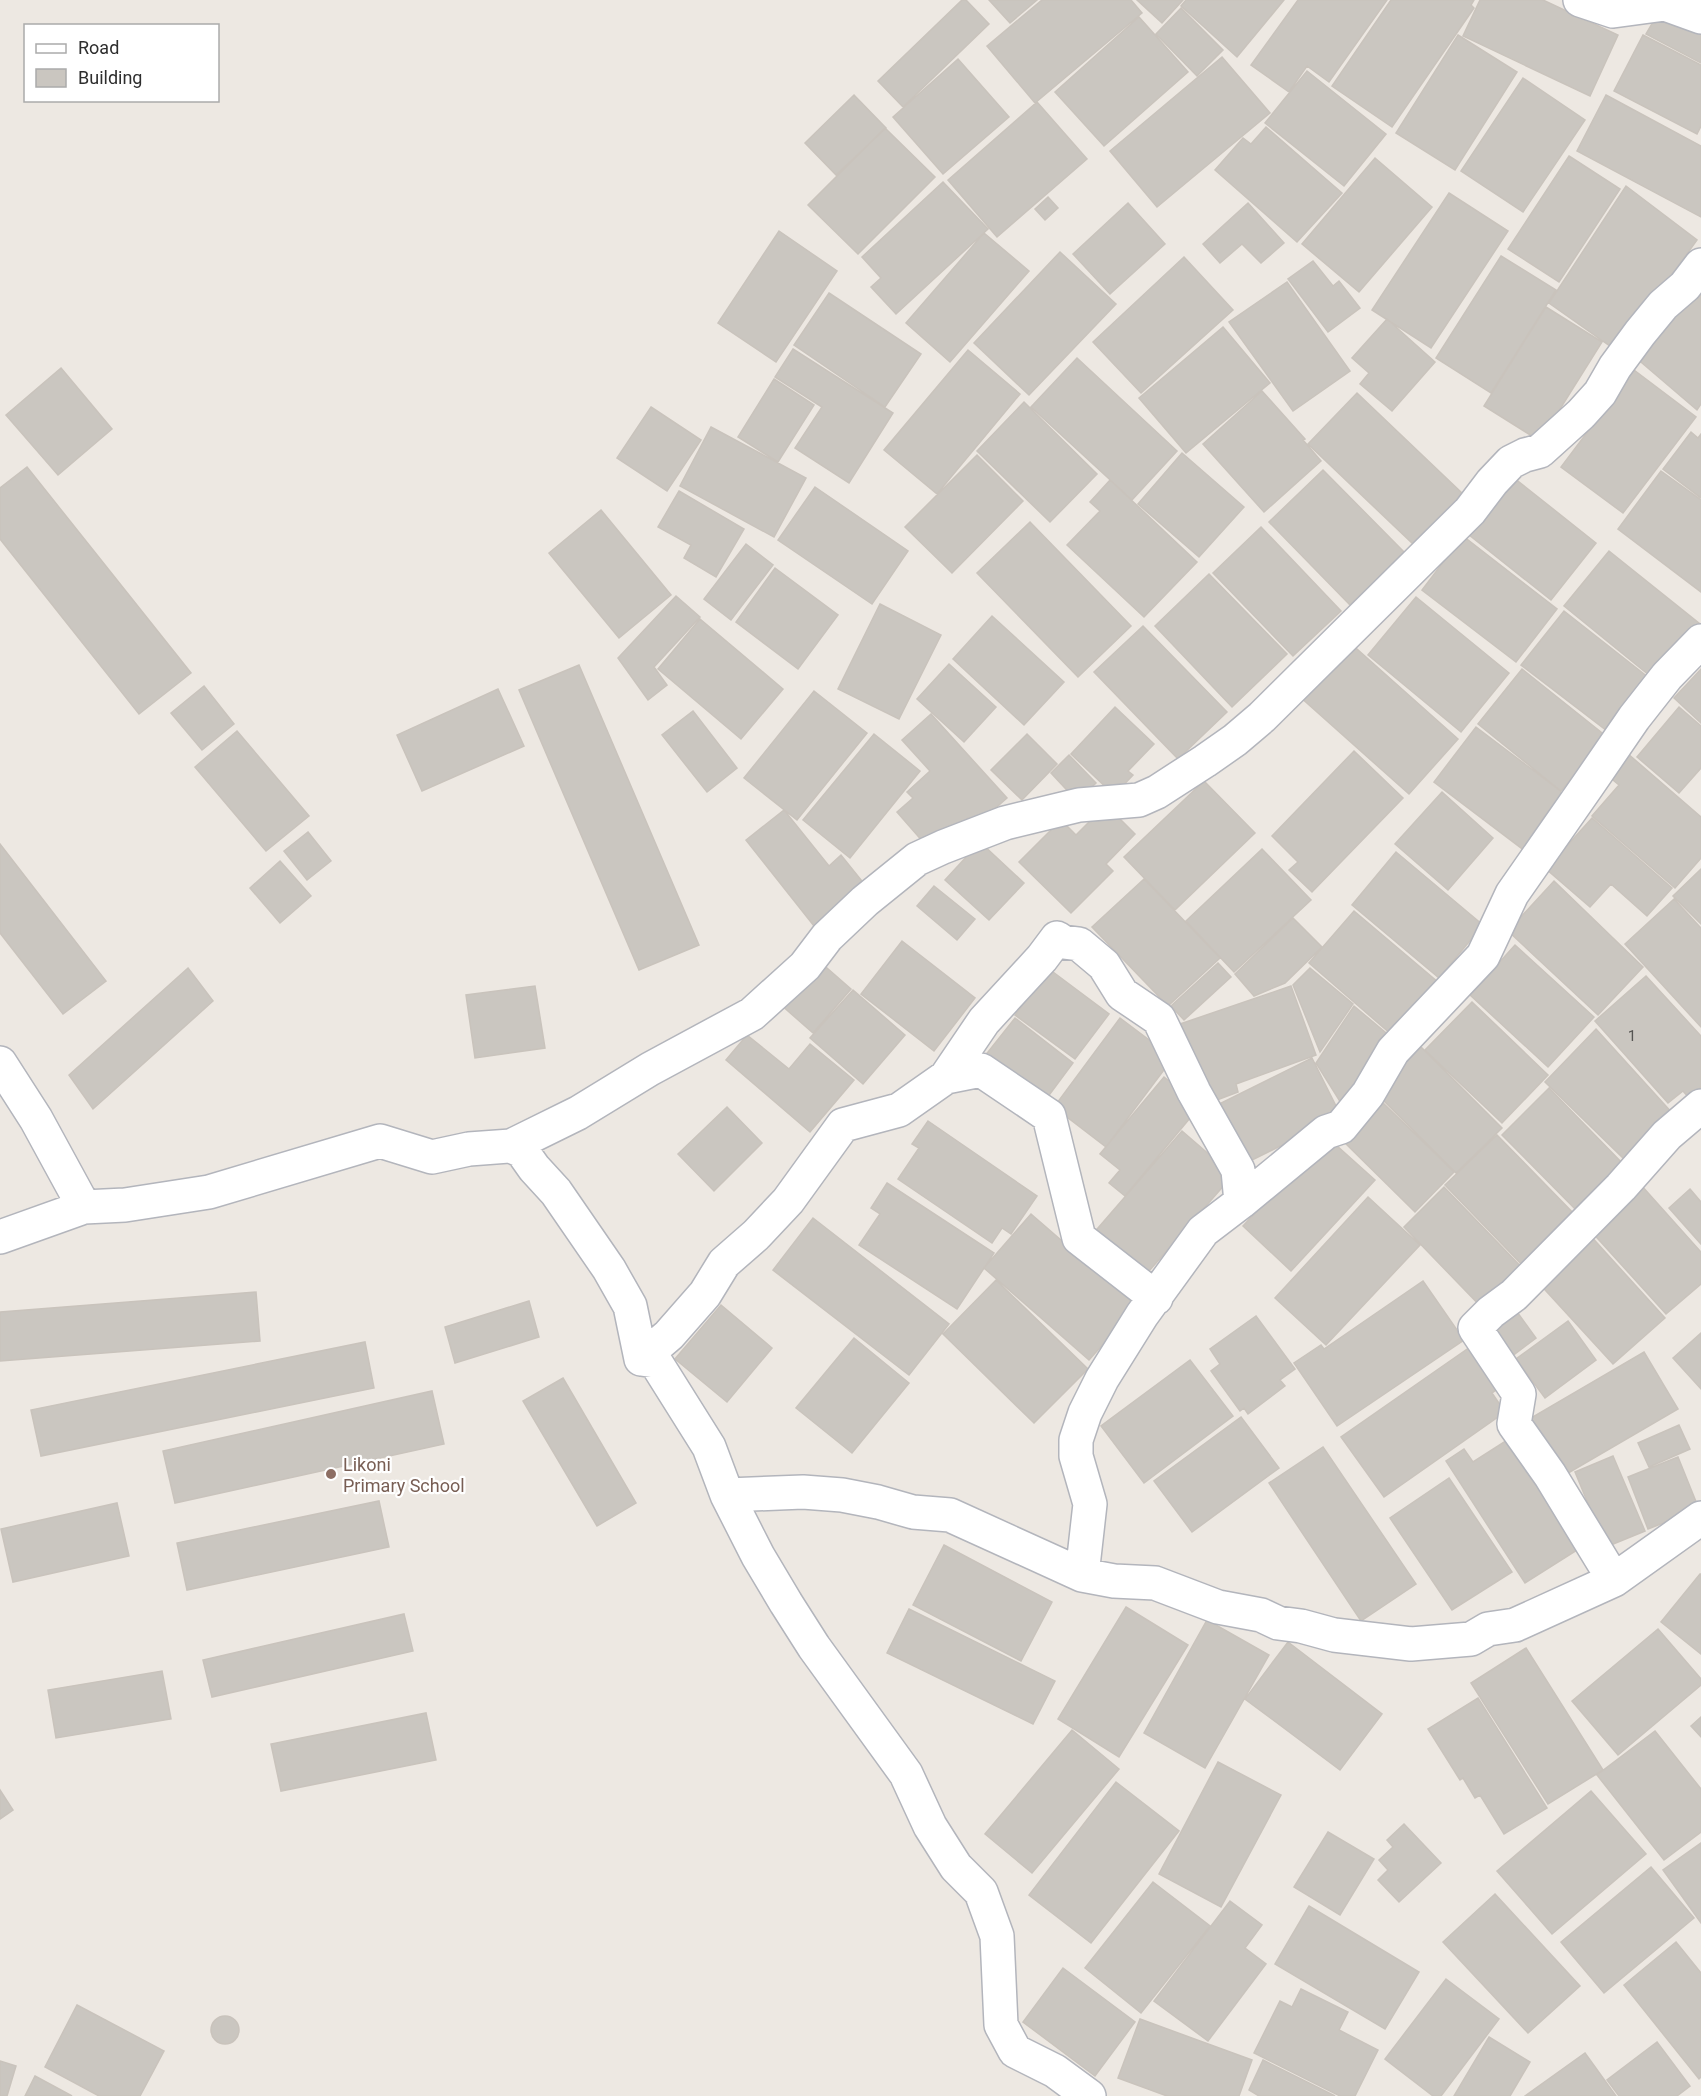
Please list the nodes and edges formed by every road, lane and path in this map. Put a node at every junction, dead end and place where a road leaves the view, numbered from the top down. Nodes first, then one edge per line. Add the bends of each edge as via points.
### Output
1 (1580, 0) edge
2 (1701, 17) edge
3 (1701, 266) edge
4 (1701, 641) edge
5 (0, 1063) edge
6 (946, 1077) junction
7 (1701, 1106) edge
8 (511, 1146) junction
9 (1241, 1202) junction
10 (84, 1207) junction
11 (0, 1237) edge
12 (1156, 1298) junction
13 (641, 1359) junction
14 (727, 1495) junction
15 (1701, 1518) edge
16 (1082, 1575) junction
17 (1614, 1580) junction
18 (1089, 2096) edge

1 - 2 street via 1613,11 1665,4
3 - 8 street via 1640,333 1581,414 1540,451 1511,462 1470,511 1235,740 1139,800 1079,805 1005,823 917,860 865,901 827,937 805,966 752,1014 578,1113
4 - 9 street via 1634,718 1512,894 1483,956 1393,1051 1368,1094 1341,1128 1326,1132
5 - 10 street
6 - 9 street via 984,1021 1057,938 1079,944 1104,965 1122,994 1159,1019 1238,1170
6 - 12 street via 981,1070 1049,1116 1079,1238
6 - 13 street via 899,1110 843,1125 788,1201 724,1263 688,1315
7 - 17 street via 1667,1135 1514,1295 1475,1328 1519,1394 1514,1424
8 - 10 street via 432,1157 380,1141 209,1192
8 - 13 street via 522,1151 556,1192 609,1269 630,1306
9 - 12 street via 1203,1231
10 - 11 street
12 - 16 street via 1102,1379 1076,1440 1076,1456 1090,1504
13 - 14 street via 655,1360 709,1447
14 - 16 street via 813,1493 950,1515
14 - 18 street via 758,1556 814,1647 906,1774 930,1826 956,1867 981,1892 997,1936 1000,2025 1015,2051 1055,2071
15 - 17 street
16 - 17 street via 1155,1583 1218,1607 1261,1615 1278,1623 1334,1635 1411,1644 1471,1639 1488,1629 1515,1625

